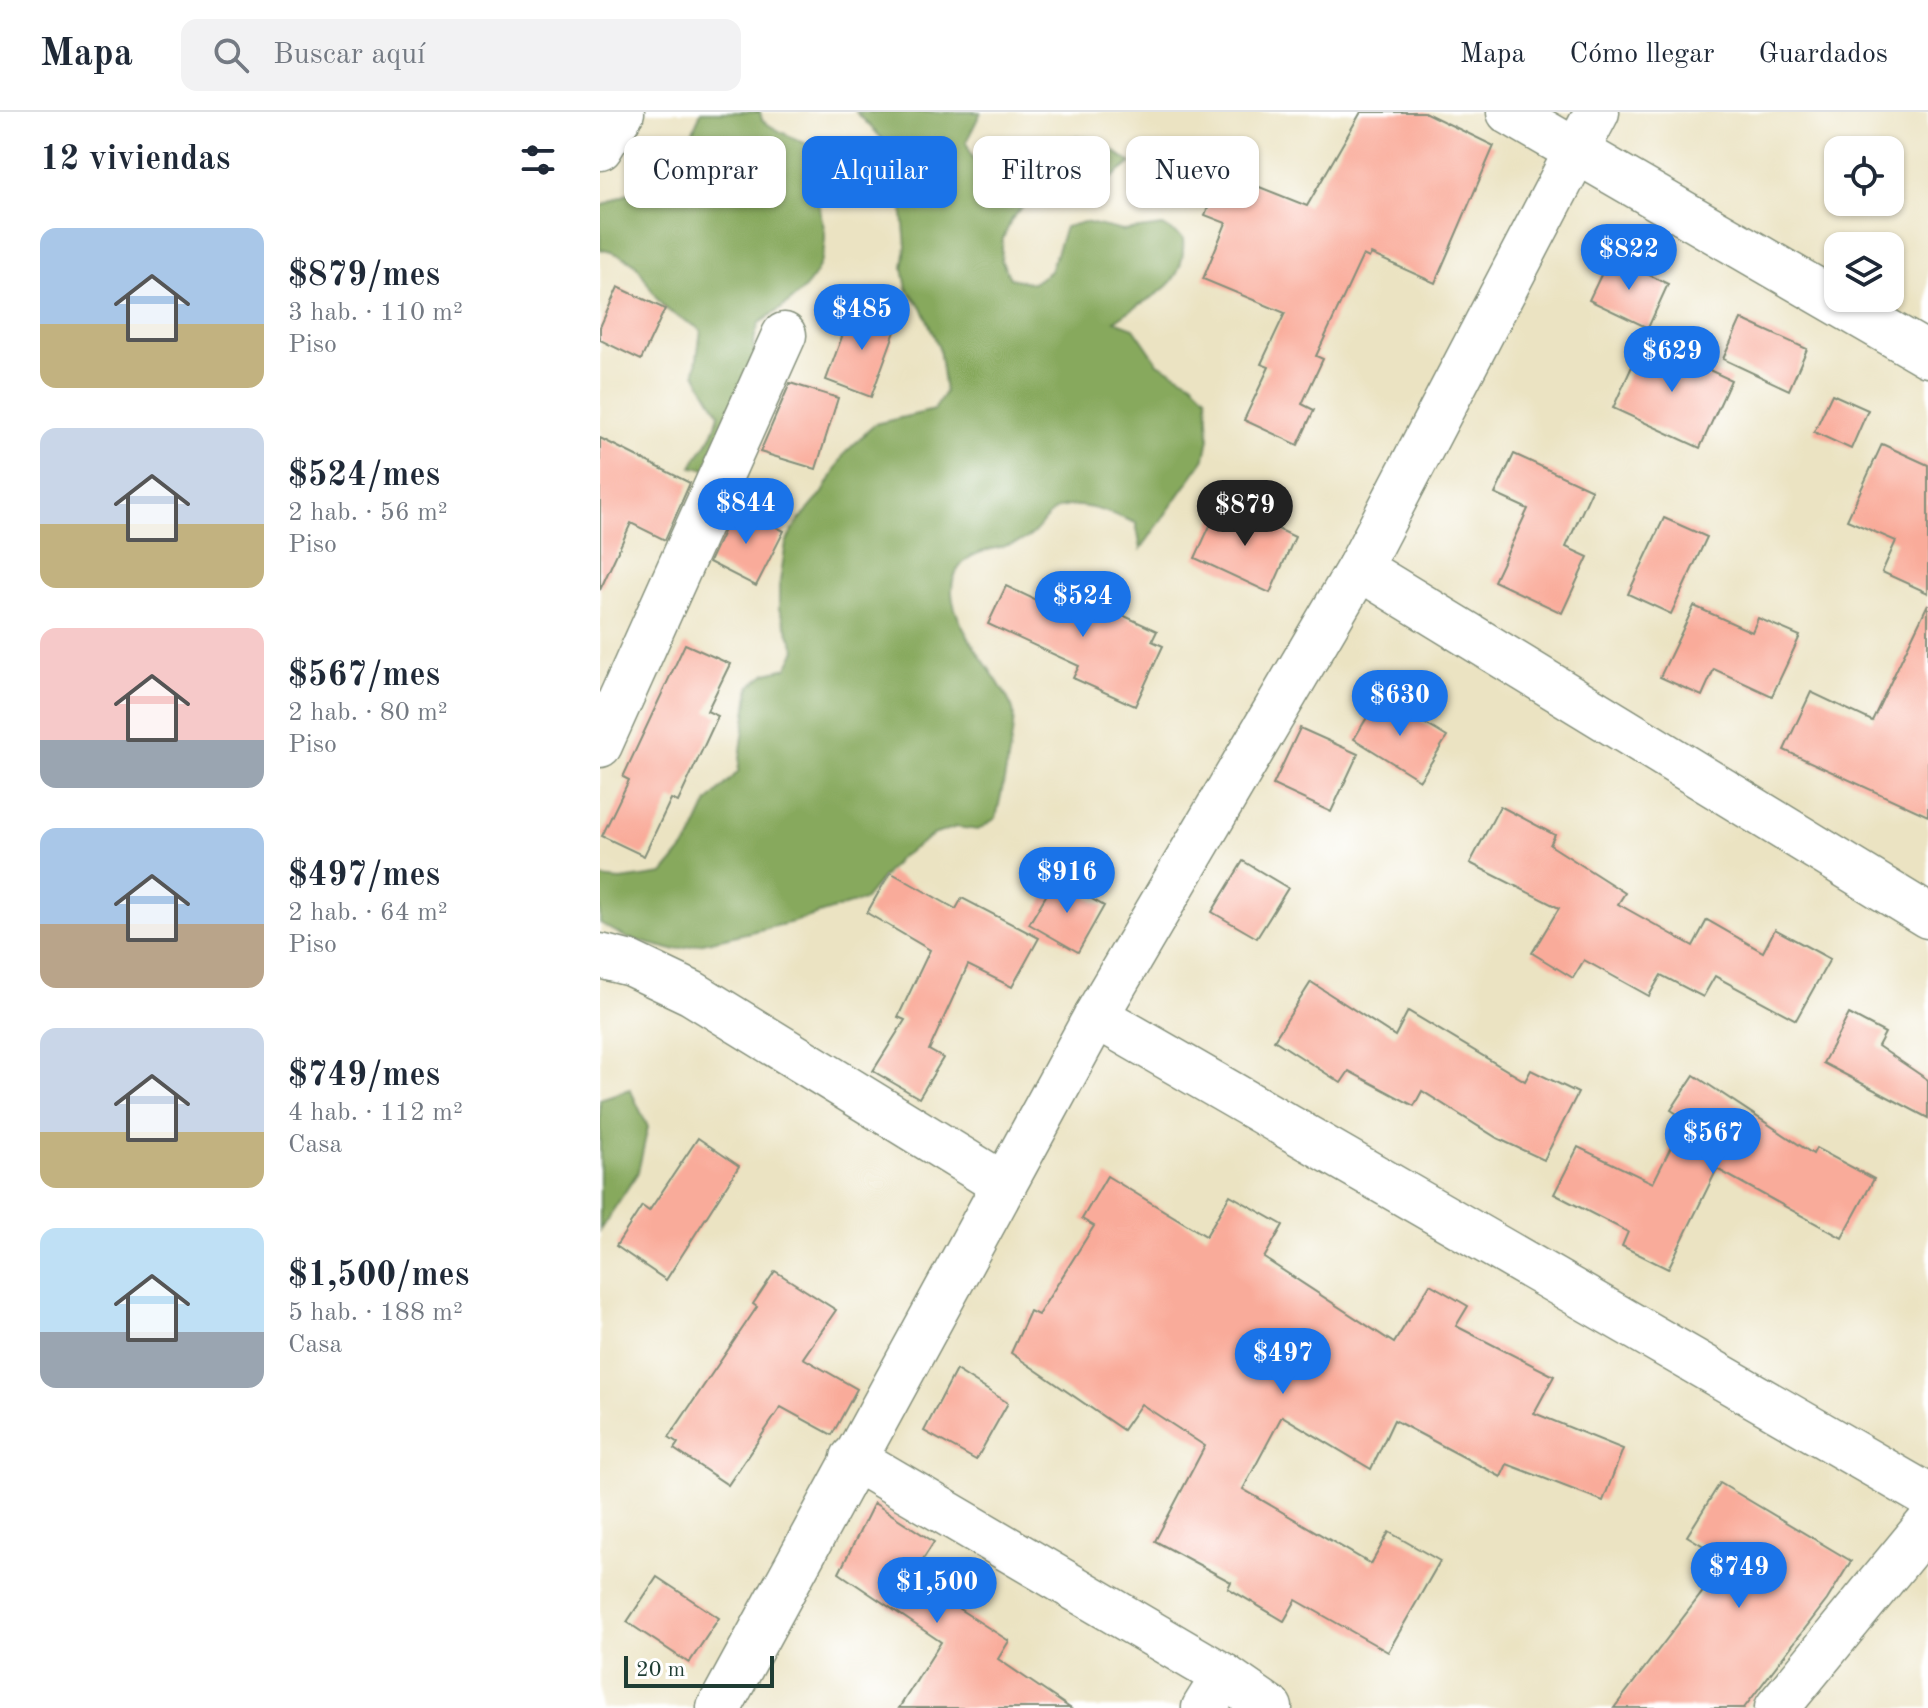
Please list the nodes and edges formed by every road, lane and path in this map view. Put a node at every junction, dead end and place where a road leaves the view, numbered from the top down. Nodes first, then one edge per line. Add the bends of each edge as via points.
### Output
1 (622, 112) edge
2 (1509, 112) edge
3 (1597, 112) edge
4 (600, 148) edge
5 (1576, 150) junction
6 (784, 335) dead end
7 (1928, 355) edge
8 (1359, 568) junction
9 (600, 745) edge
10 (1928, 916) edge
11 (600, 956) edge
12 (1096, 1016) junction
13 (1004, 1185) junction
14 (853, 1458) junction
15 (1928, 1496) edge
16 (1928, 1524) edge
17 (1214, 1692) edge
18 (719, 1708) edge
19 (1270, 1708) edge
20 (1777, 1708) edge

1 - 4 street
2 - 5 street
3 - 5 street
5 - 7 street
5 - 8 street
6 - 9 street
8 - 10 street
8 - 12 street
11 - 13 street via 631,964 692,993
12 - 13 street
12 - 15 street
13 - 14 street
14 - 17 street
14 - 18 street
16 - 20 street
17 - 19 street

